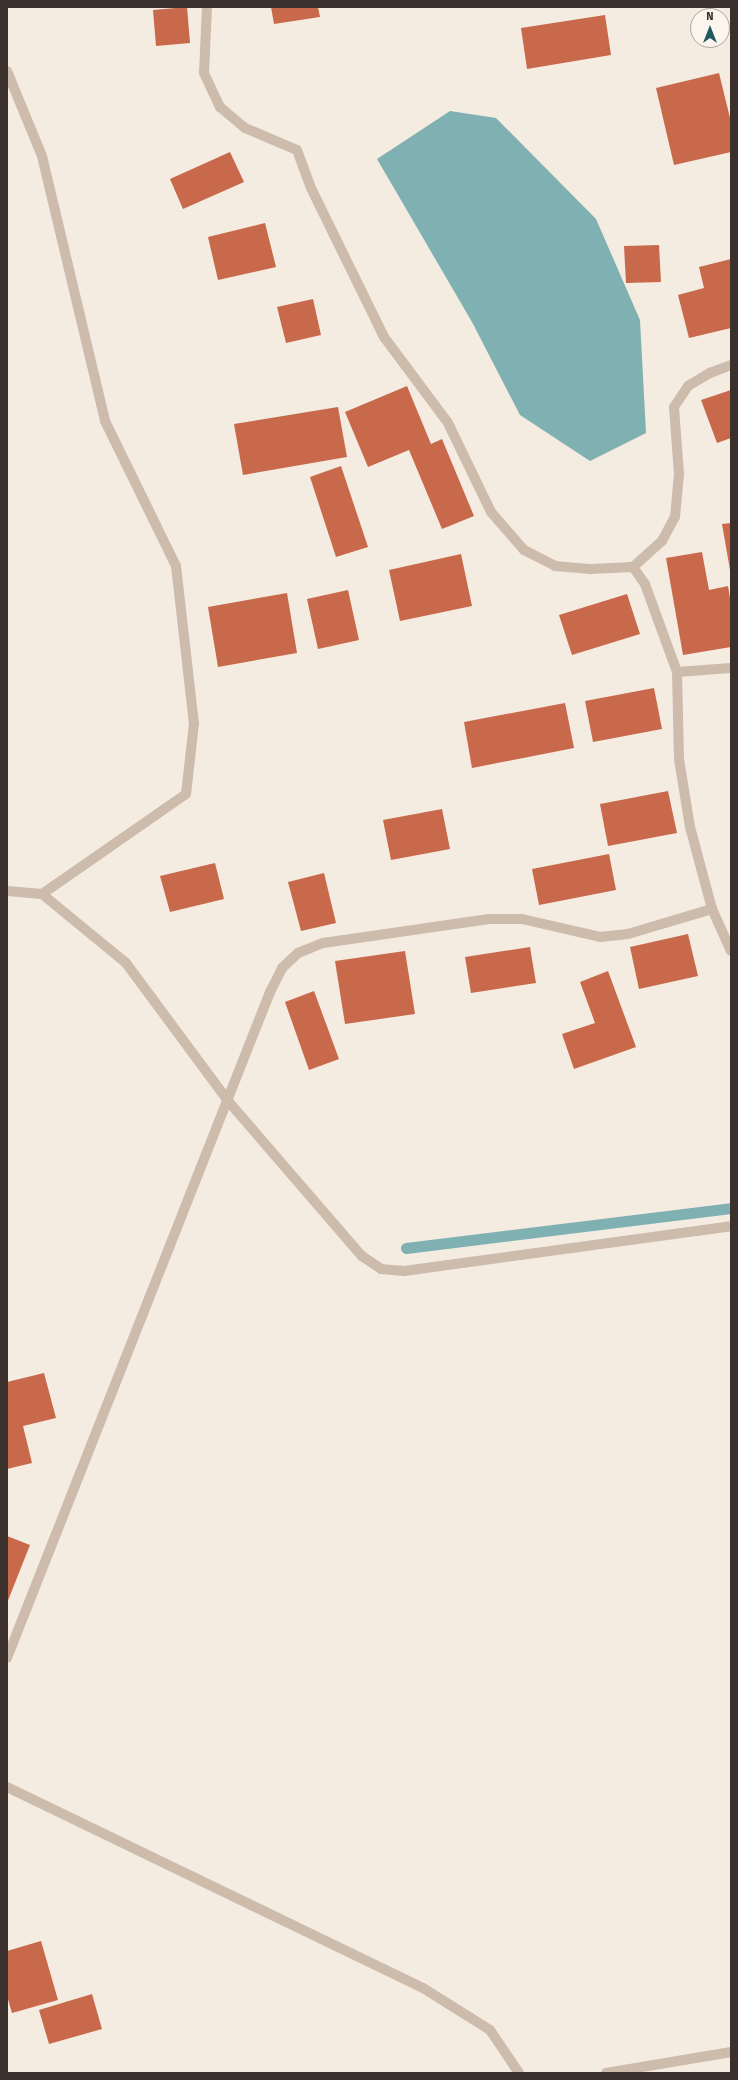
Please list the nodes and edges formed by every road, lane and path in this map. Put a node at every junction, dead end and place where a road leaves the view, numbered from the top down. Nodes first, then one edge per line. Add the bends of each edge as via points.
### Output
1 (207, 7) edge
2 (7, 71) edge
3 (731, 365) edge
4 (633, 567) junction
5 (731, 668) edge
6 (676, 672) junction
7 (7, 892) edge
8 (42, 894) junction
9 (712, 909) junction
10 (731, 951) edge
11 (228, 1101) junction
12 (731, 1226) edge
13 (7, 1658) edge
14 (7, 1787) edge
15 (731, 2052) edge
16 (518, 2073) edge
17 (606, 2073) edge

1 - 4 street via 204,73 220,106 245,128 297,150 311,188 384,337 448,423 491,512 524,550 555,566 591,569
2 - 8 street via 42,156 105,422 176,566 194,723 186,794
3 - 4 street via 710,373 688,386 674,407 679,474 675,517 662,541
4 - 6 street via 646,584
5 - 6 street
6 - 9 street via 680,759 690,828
7 - 8 street
8 - 11 street via 126,963
9 - 10 street
9 - 11 street via 628,934 600,937 522,918 489,919 324,943 298,953 282,968 270,992
11 - 12 street via 362,1256 381,1269 404,1271
11 - 13 street
14 - 16 street via 423,1988 490,2030
15 - 17 street

